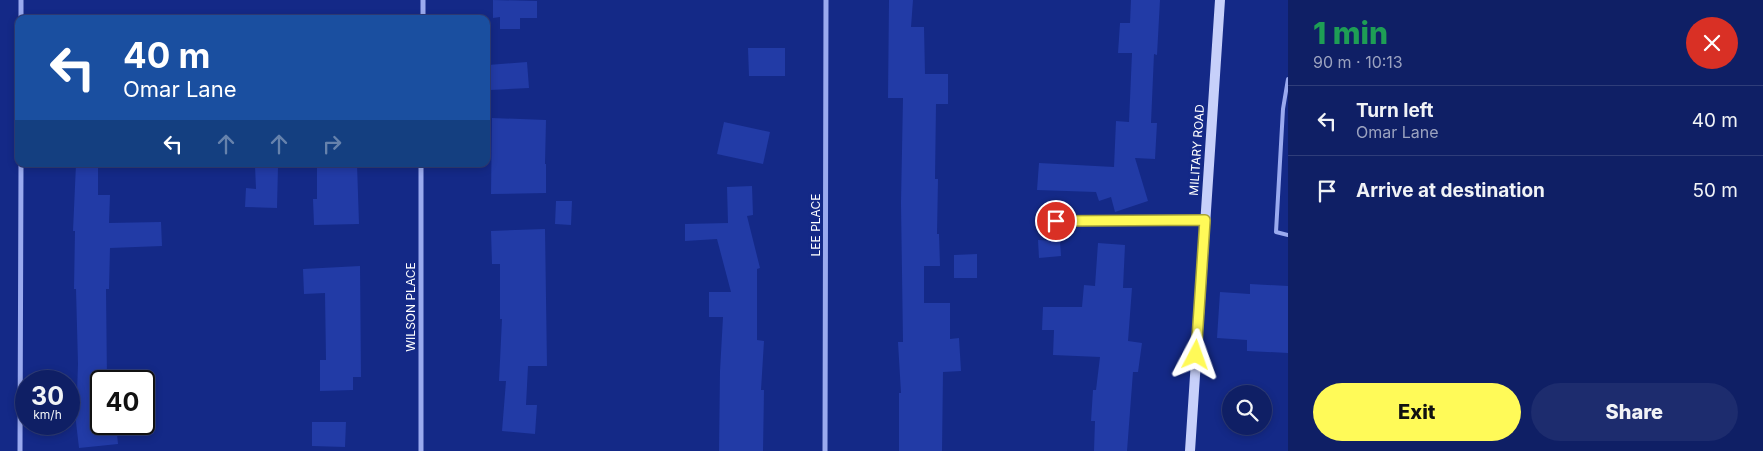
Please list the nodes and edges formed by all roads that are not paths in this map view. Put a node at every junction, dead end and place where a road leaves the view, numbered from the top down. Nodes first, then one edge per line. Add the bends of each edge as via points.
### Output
1 (21, 0) edge
2 (423, 0) edge
3 (826, 0) edge
4 (1220, 0) edge
5 (21, 15) edge
6 (423, 15) edge
7 (1288, 79) edge
8 (21, 167) edge
9 (421, 167) edge
10 (1205, 220) junction
11 (1038, 221) dead end
12 (1288, 235) edge
13 (20, 451) edge
14 (422, 451) edge
15 (825, 451) edge
16 (1190, 451) edge

1 - 5 street
2 - 6 street
3 - 15 street, LEE PLACE
4 - 10 street, MILITARY ROAD
7 - 12 lane via 1283,109 1276,232
8 - 13 street
9 - 14 street, WILSON PLACE
10 - 11 lane
10 - 16 street, MILITARY ROAD

